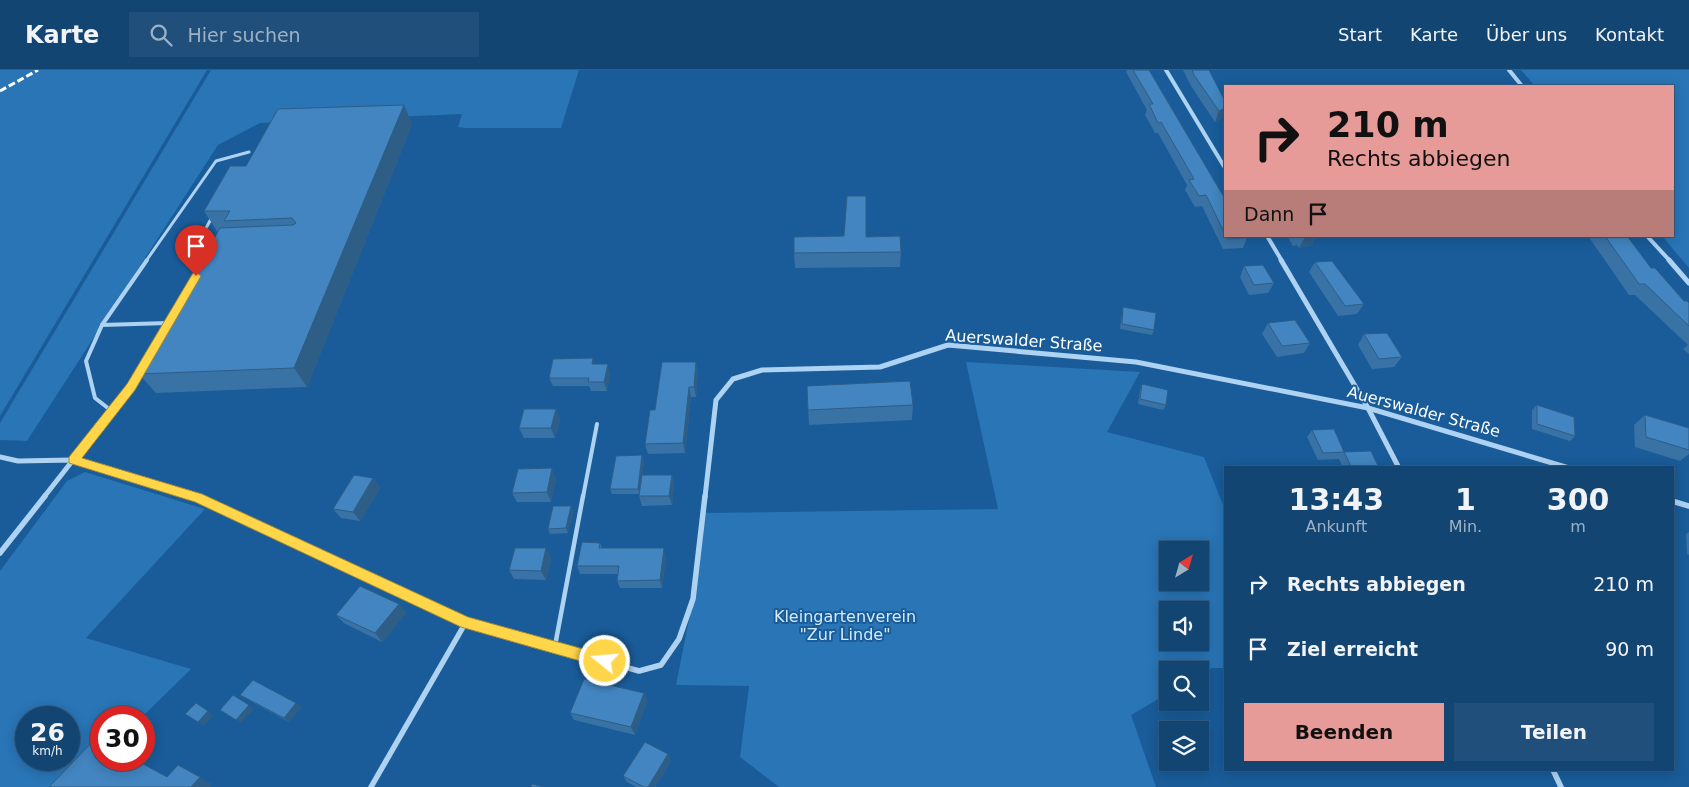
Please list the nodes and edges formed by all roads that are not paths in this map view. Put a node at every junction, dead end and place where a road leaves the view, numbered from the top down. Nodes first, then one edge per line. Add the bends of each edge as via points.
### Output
1 (1166, 70) edge
2 (1509, 70) edge
3 (1521, 85) edge
4 (249, 152) dead end
5 (1224, 166) edge
6 (217, 209) edge
7 (1268, 237) edge
8 (1648, 237) edge
9 (215, 244) junction
10 (225, 244) edge
11 (210, 252) edge
12 (1689, 283) edge
13 (173, 315) edge
14 (168, 323) junction
15 (102, 325) junction
16 (164, 331) edge
17 (154, 347) edge
18 (1368, 408) junction
19 (113, 412) junction
20 (597, 424) dead end
21 (0, 457) edge
22 (73, 460) junction
23 (1398, 466) edge
24 (1562, 466) edge
25 (1674, 501) edge
26 (1689, 506) edge
27 (0, 553) edge
28 (466, 622) junction
29 (555, 646) junction
30 (1553, 771) edge
31 (371, 787) edge
32 (1561, 787) edge

1 - 5 street
2 - 3 street
4 - 15 lane via 216,161
6 - 9 lane via 197,244
7 - 18 street
8 - 12 street
9 - 10 lane
9 - 11 lane
13 - 14 lane
14 - 15 lane
14 - 16 lane
15 - 19 lane via 86,361 95,398
17 - 19 lane
18 - 23 street
18 - 24 street, Auerswalder Straße
18 - 29 street, Auerswalder Straße via 1136,362 948,345 880,367 762,370 733,379 716,400 693,599 679,639 661,665 639,672
19 - 22 lane
20 - 29 lane
21 - 22 street, Auerswalder Straße via 18,461
22 - 27 street
22 - 28 street, Auerswalder Straße via 198,498
25 - 26 street
28 - 29 street, Auerswalder Straße
28 - 31 street
30 - 32 street

